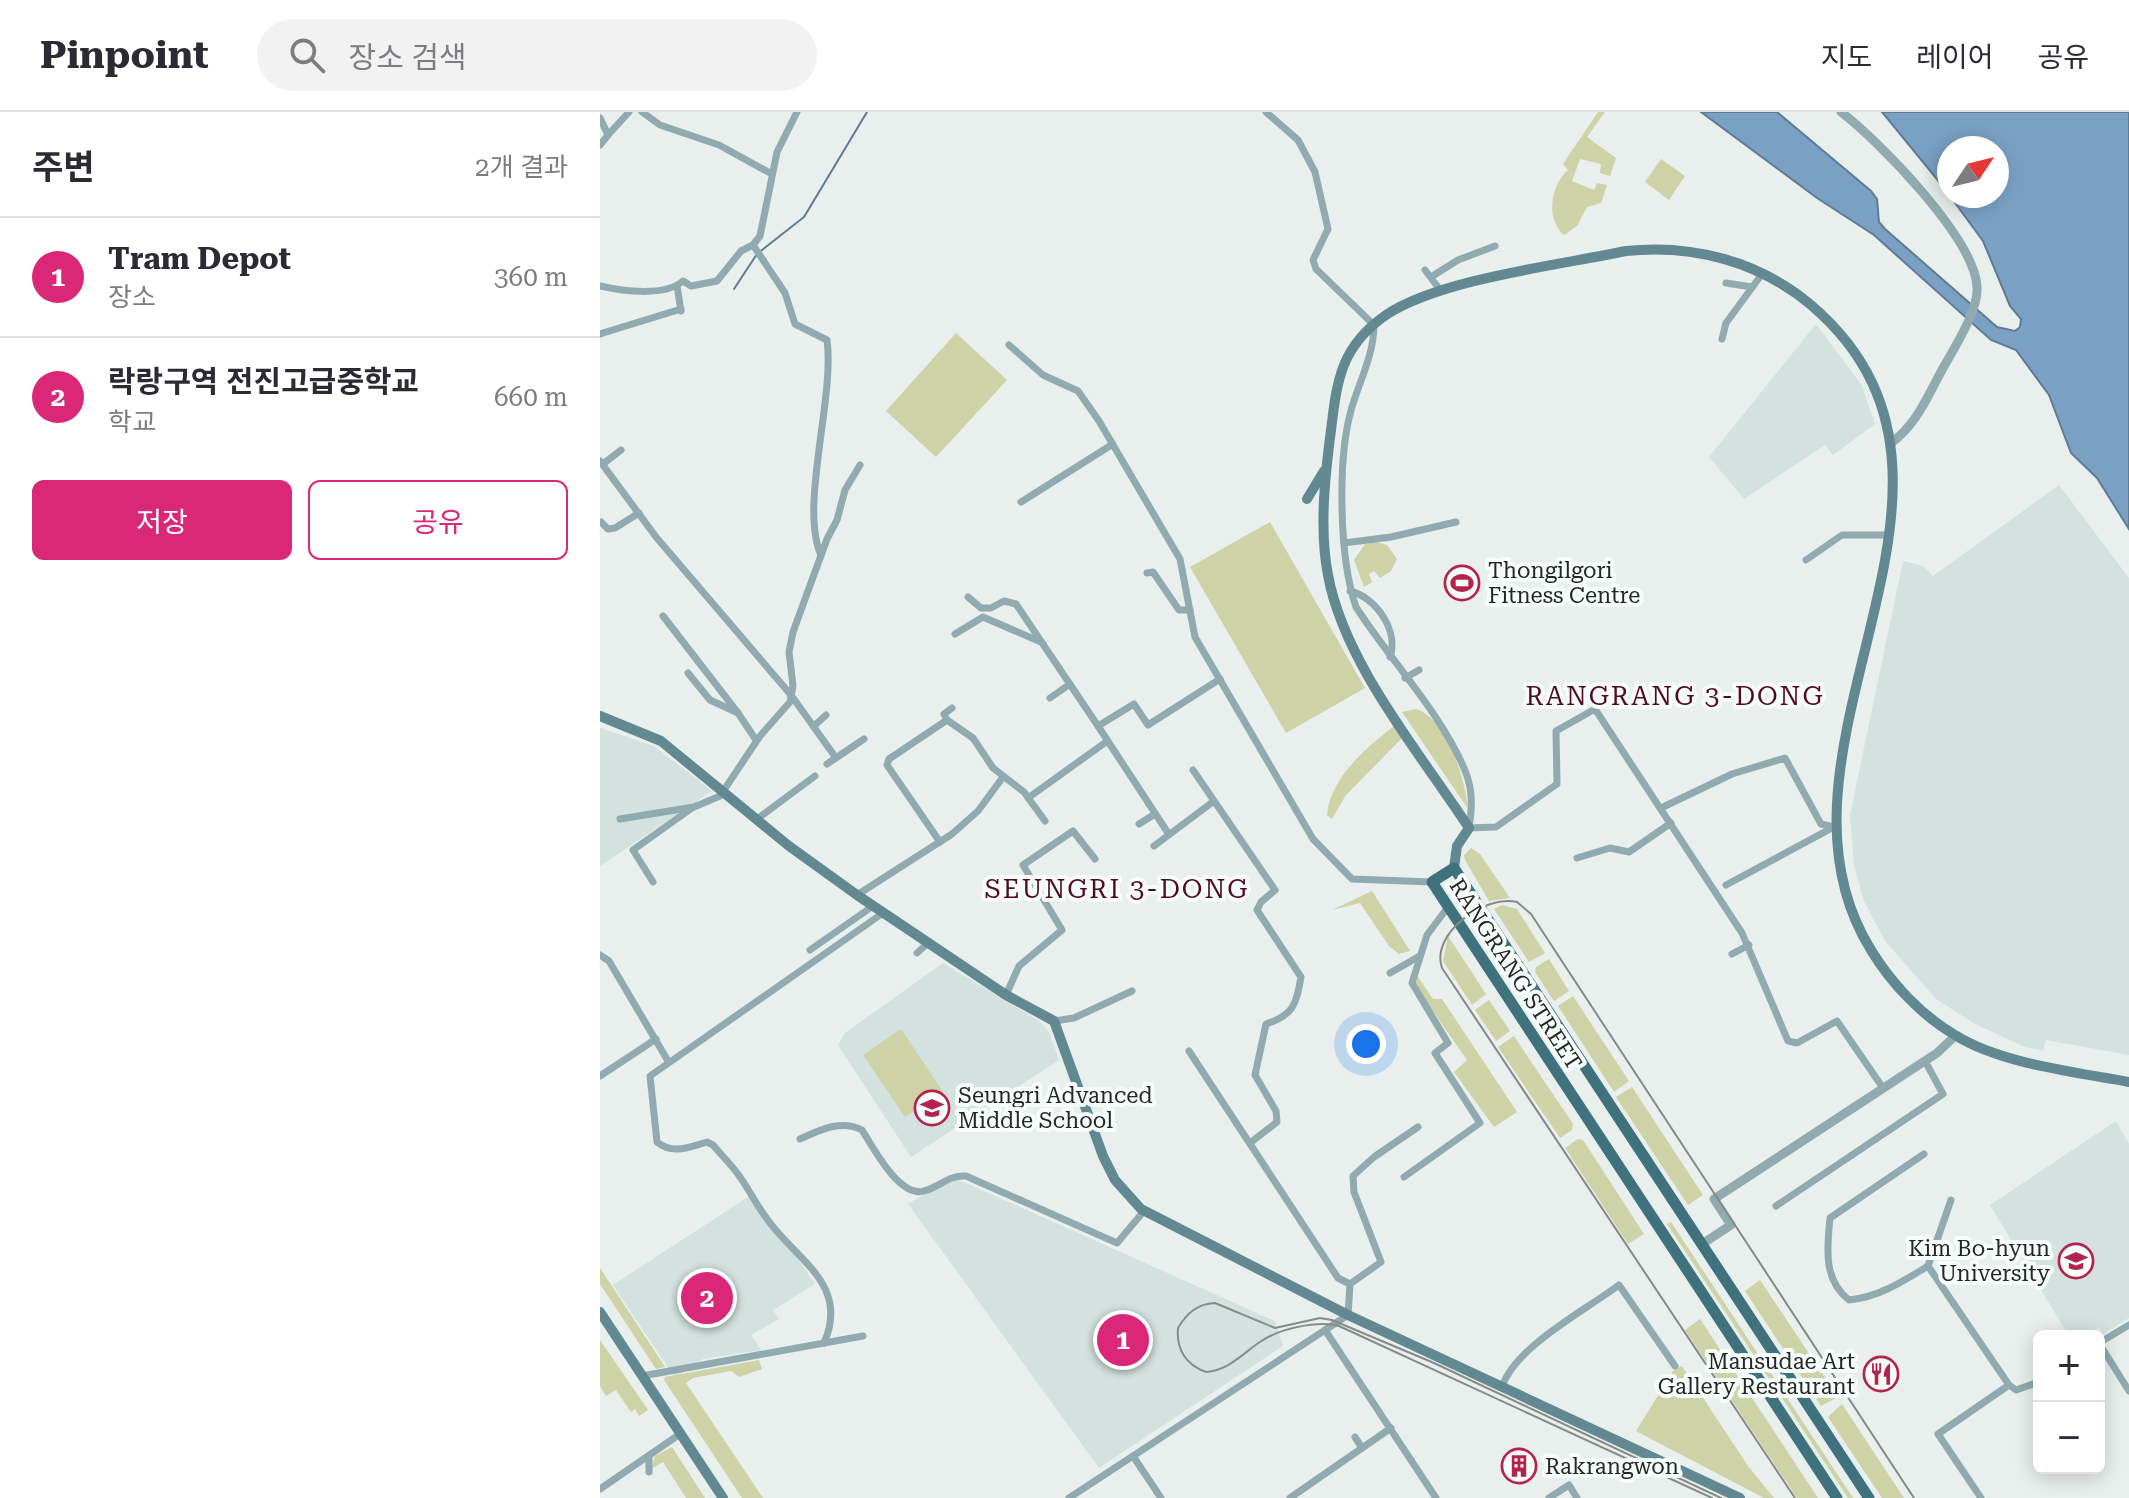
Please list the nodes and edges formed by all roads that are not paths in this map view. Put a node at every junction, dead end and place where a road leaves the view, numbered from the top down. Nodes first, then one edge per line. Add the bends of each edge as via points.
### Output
1 (629, 112) edge
2 (642, 112) edge
3 (797, 112) edge
4 (1266, 112) edge
5 (1841, 112) edge
6 (600, 118) edge
7 (608, 135) junction
8 (600, 145) edge
9 (770, 173) junction
10 (753, 245) junction
11 (1495, 246) dead end
12 (1762, 274) junction
13 (1726, 283) dead end
14 (600, 286) edge
15 (677, 286) junction
16 (1752, 287) junction
17 (1441, 291) junction
18 (1374, 325) junction
19 (600, 334) edge
20 (1722, 339) dead end
21 (1009, 345) dead end
22 (1113, 444) junction
23 (1890, 444) junction
24 (621, 450) dead end
25 (1327, 457) junction
26 (602, 463) edge
27 (860, 465) dead end
28 (1307, 499) dead end
29 (1021, 502) dead end
30 (639, 513) junction
31 (601, 522) edge
32 (1456, 522) dead end
33 (1889, 535) junction
34 (1344, 543) junction
35 (821, 555) junction
36 (1806, 560) dead end
37 (1147, 573) dead end
38 (1350, 591) junction
39 (968, 597) dead end
40 (1190, 610) junction
41 (663, 616) dead end
42 (955, 634) dead end
43 (1041, 642) junction
44 (1390, 657) junction
45 (1419, 670) dead end
46 (688, 673) dead end
47 (1405, 678) junction
48 (1220, 679) junction
49 (1070, 684) junction
50 (791, 695) junction
51 (1050, 698) dead end
52 (952, 708) dead end
53 (738, 713) junction
54 (826, 715) dead end
55 (600, 716) edge
56 (947, 720) junction
57 (814, 726) junction
58 (1098, 726) junction
59 (864, 739) dead end
60 (756, 740) junction
61 (1106, 742) junction
62 (836, 758) junction
63 (827, 764) dead end
64 (1193, 770) dead end
65 (815, 776) dead end
66 (1003, 777) junction
67 (723, 791) junction
68 (1028, 798) junction
69 (1214, 801) junction
70 (694, 807) junction
71 (1661, 808) junction
72 (1155, 814) junction
73 (620, 819) dead end
74 (757, 819) junction
75 (1045, 821) dead end
76 (1671, 823) junction
77 (1139, 824) dead end
78 (1834, 827) junction
79 (1469, 828) junction
80 (1168, 833) junction
81 (940, 842) junction
82 (1154, 846) dead end
83 (1577, 858) dead end
84 (1095, 859) dead end
85 (1454, 868) junction
86 (653, 882) dead end
87 (1432, 882) junction
88 (1726, 885) dead end
89 (857, 895) junction
90 (1448, 907) junction
91 (878, 910) junction
92 (927, 944) junction
93 (1749, 945) junction
94 (810, 950) dead end
95 (917, 953) dead end
96 (1732, 954) dead end
97 (600, 955) edge
98 (1418, 957) junction
99 (1390, 973) dead end
100 (1132, 991) dead end
101 (1006, 995) junction
102 (1054, 1021) junction
103 (1955, 1036) junction
104 (656, 1039) junction
105 (1189, 1051) dead end
106 (668, 1061) junction
107 (1925, 1061) junction
108 (600, 1076) edge
109 (2129, 1082) edge
110 (1883, 1088) junction
111 (1418, 1127) dead end
112 (800, 1139) dead end
113 (1250, 1143) junction
114 (1924, 1154) dead end
115 (1404, 1177) dead end
116 (1951, 1200) dead end
117 (1776, 1206) dead end
118 (1144, 1211) junction
119 (1702, 1244) junction
120 (1928, 1266) junction
121 (1350, 1284) junction
122 (600, 1312) edge
123 (1348, 1315) junction
124 (2129, 1325) edge
125 (1325, 1330) junction
126 (863, 1336) dead end
127 (2105, 1339) edge
128 (824, 1343) junction
129 (2105, 1353) edge
130 (1675, 1366) dead end
131 (642, 1376) junction
132 (2033, 1384) edge
133 (2009, 1385) junction
134 (1502, 1387) junction
135 (2129, 1391) edge
136 (1391, 1428) junction
137 (680, 1434) junction
138 (1355, 1437) dead end
139 (1362, 1448) junction
140 (649, 1456) junction
141 (1133, 1456) junction
142 (649, 1472) dead end
143 (600, 1489) edge
144 (723, 1498) edge
145 (1069, 1498) edge
146 (1161, 1498) edge
147 (1290, 1498) edge
148 (1436, 1498) edge
149 (1549, 1498) edge
150 (1577, 1498) edge
151 (1740, 1498) edge
152 (1837, 1498) edge
153 (1869, 1498) edge
154 (1981, 1498) edge

1 - 7 street
2 - 9 street
3 - 9 street
4 - 18 street via 1309,155 1318,182 1328,229 1313,260 1316,269
5 - 23 street via 1908,176 1965,248 1978,288 1966,324 1910,429
6 - 7 street
7 - 8 street
9 - 10 street via 760,236
10 - 15 street via 741,251 717,281 691,286 683,281
10 - 35 street via 785,293 795,324 827,340 814,514
11 - 17 street via 1428,273
12 - 16 street
12 - 17 main road via 1708,252 1653,248
12 - 23 main road via 1802,297 1846,341 1875,392
13 - 16 street
14 - 15 street
15 - 19 street via 681,310
16 - 20 street via 1726,323
17 - 18 main road via 1400,307
18 - 25 main road via 1353,346 1336,383
18 - 34 street via 1351,408
21 - 22 street via 1043,375 1078,391
22 - 29 street
22 - 40 street via 1180,559
23 - 33 main road via 1894,497
24 - 26 street
25 - 28 main road
25 - 79 main road via 1324,534 1332,596 1357,657
26 - 30 street
27 - 35 street
30 - 31 street via 615,528
30 - 50 street
32 - 34 street
33 - 36 street via 1842,535
33 - 78 main road via 1837,778
34 - 38 street
35 - 50 street via 789,652
37 - 40 street via 1153,572 1179,610
38 - 44 street
38 - 44 street via 1364,594 1391,630
39 - 43 street via 985,608 1011,601
40 - 48 street via 1195,637
41 - 53 street
42 - 43 street via 983,617
43 - 49 street
44 - 47 street
45 - 47 street
46 - 53 street via 710,700
47 - 79 street via 1466,774
48 - 58 street via 1148,725 1134,704
48 - 87 street via 1313,839 1335,864 1352,879
49 - 51 street
49 - 58 street
50 - 57 street
50 - 60 street
52 - 56 street via 944,714
53 - 60 street
54 - 57 street
55 - 67 main road via 649,733
56 - 66 street via 973,738
56 - 81 street via 887,765
57 - 62 street
58 - 61 street
59 - 62 street
60 - 67 street
61 - 68 street
61 - 72 street
62 - 63 street
64 - 69 street
65 - 74 street
66 - 68 street
66 - 81 street via 978,811
67 - 70 street
67 - 74 main road
68 - 75 street
69 - 80 street
69 - 113 street via 1275,890 1257,910 1301,977 1296,1007 1285,1018 1266,1024 1255,1075 1277,1122
70 - 73 street
70 - 86 street via 631,851
71 - 76 street
71 - 78 street via 1732,774 1785,758 1821,824
71 - 79 street via 1595,709 1556,731 1557,784 1549,793 1496,827
72 - 77 street
72 - 80 street
74 - 89 main road
76 - 83 street via 1629,852 1610,848
76 - 93 street
78 - 88 street
78 - 103 main road via 1841,878 1866,942 1909,999
79 - 85 main road via 1457,846
80 - 82 street
81 - 89 street
84 - 101 street via 1073,831 1023,865 1062,930 1019,966
85 - 87 main road, RANGRANG STREET
85 - 119 main road, RANGRANG STREET
87 - 90 main road, RANGRANG STREET
89 - 91 main road
90 - 98 street via 1437,917
90 - 152 main road, RANGRANG STREET
91 - 92 main road
91 - 94 street
91 - 106 street
92 - 95 street
92 - 101 main road
93 - 96 street
93 - 110 street via 1788,1041 1797,1043 1837,1021
97 - 104 street via 609,961
98 - 99 street
98 - 115 street via 1412,973 1415,993 1448,1043 1435,1053 1480,1123
100 - 102 street via 1085,1014
101 - 102 main road
102 - 118 main road via 1103,1156 1115,1180
103 - 107 street
103 - 109 main road via 1989,1051
104 - 106 street
104 - 108 street
105 - 113 street
106 - 128 street via 650,1076 657,1142 683,1150 707,1142 732,1166 829,1295 833,1315
107 - 110 street
107 - 117 street via 1943,1094
110 - 119 street via 1714,1199 1731,1225
111 - 121 street via 1353,1176 1354,1192 1381,1262
112 - 118 street via 821,1129 855,1127 893,1176 916,1191 966,1176 1116,1246
113 - 121 street via 1338,1278
114 - 120 street via 1830,1218 1827,1249 1837,1291 1849,1300 1883,1293
116 - 120 street
118 - 123 main road
119 - 153 main road, RANGRANG STREET
120 - 133 street
121 - 123 street
122 - 131 main road
123 - 125 street
123 - 134 main road
124 - 127 street
125 - 136 street
125 - 141 street
126 - 128 street
128 - 131 street
129 - 135 street
130 - 134 street via 1619,1285 1527,1351 1506,1374
131 - 137 main road
132 - 133 street via 2016,1390
133 - 154 street via 1938,1434
134 - 151 main road
136 - 139 street
136 - 148 street
137 - 140 street
137 - 144 main road
138 - 139 street
139 - 147 street
140 - 142 street
140 - 143 street
141 - 145 street
141 - 146 street
149 - 150 street via 1569,1485

